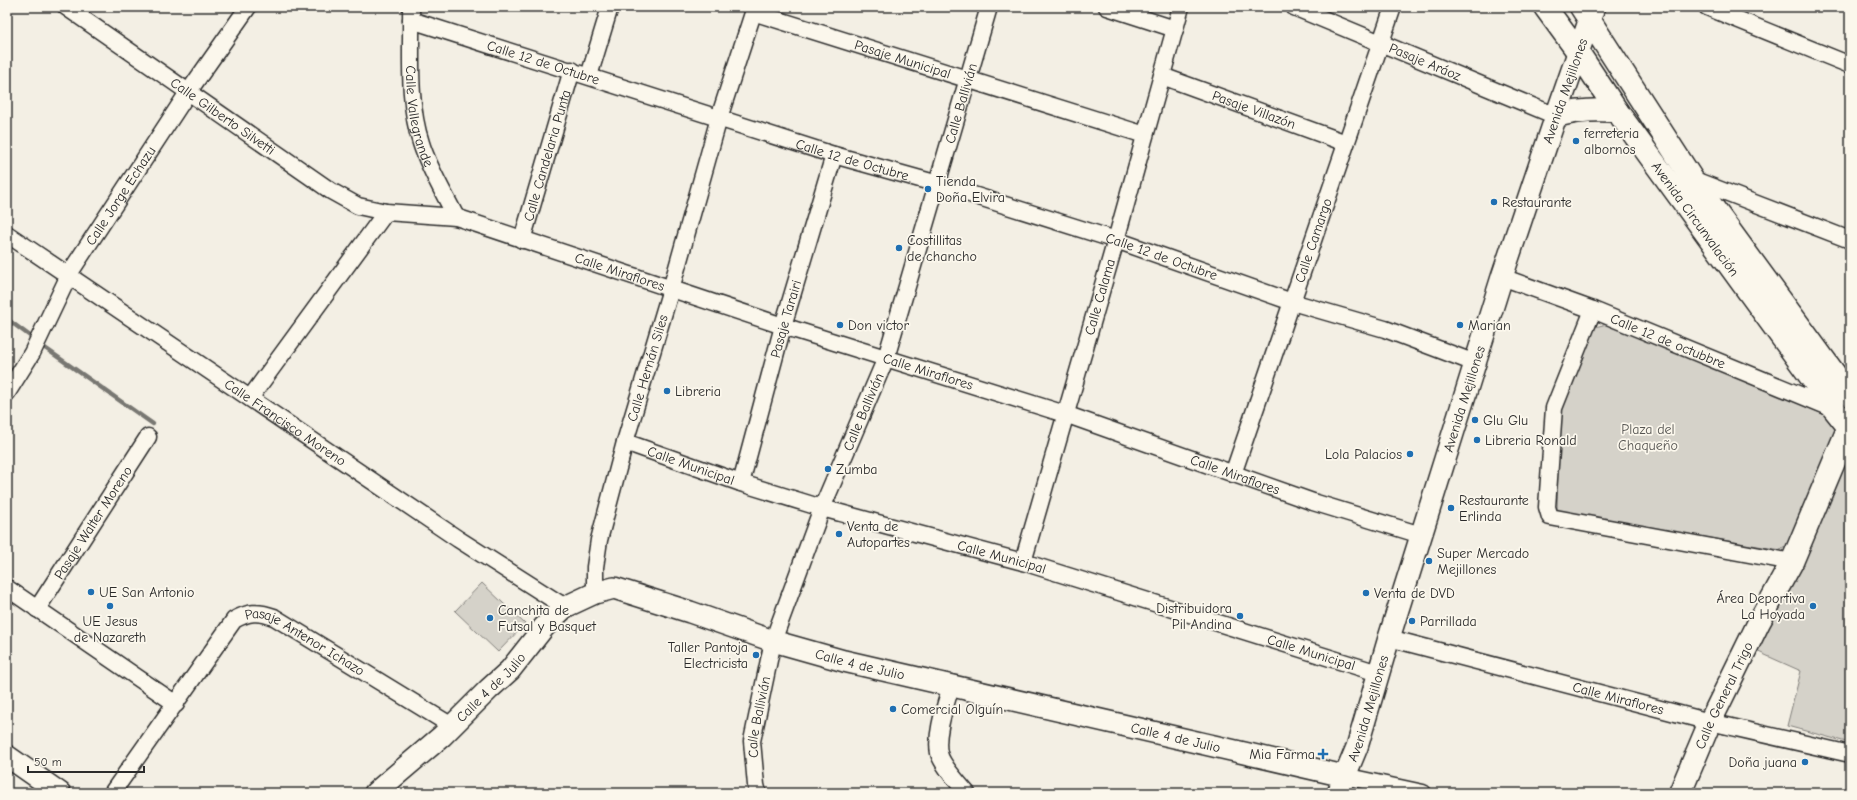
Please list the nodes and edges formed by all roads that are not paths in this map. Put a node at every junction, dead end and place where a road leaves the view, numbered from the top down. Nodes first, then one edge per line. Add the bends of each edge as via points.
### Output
1 (66, 7) edge
2 (248, 7) edge
3 (610, 7) edge
4 (989, 7) edge
5 (1107, 7) edge
6 (1182, 7) edge
7 (1294, 7) edge
8 (1393, 7) edge
9 (1545, 7) edge
10 (1707, 7) edge
11 (754, 9) edge
12 (1588, 11) edge
13 (411, 14) edge
14 (1175, 29) junction
15 (1380, 44) junction
16 (1578, 52) junction
17 (1850, 65) edge
18 (572, 70) junction
19 (589, 76) junction
20 (1162, 76) junction
21 (968, 80) junction
22 (189, 91) junction
23 (1617, 111) junction
24 (1556, 116) junction
25 (719, 118) junction
26 (1145, 135) junction
27 (1346, 143) junction
28 (834, 155) junction
29 (1692, 179) junction
30 (938, 184) junction
31 (386, 212) junction
32 (434, 216) joint
33 (456, 217) junction
34 (7, 234) edge
35 (522, 240) junction
36 (1116, 240) junction
37 (1850, 240) edge
38 (68, 276) junction
39 (1502, 277) junction
40 (671, 289) junction
41 (1292, 302) junction
42 (1593, 310) junction
43 (783, 326) junction
44 (886, 358) junction
45 (1475, 363) junction
46 (12, 375) edge
47 (7, 394) edge
48 (250, 398) junction
49 (1842, 402) edge
50 (1065, 414) junction
51 (1850, 427) edge
52 (148, 437) dead end
53 (625, 442) junction
54 (1233, 474) junction
55 (741, 483) junction
56 (822, 508) junction
57 (1420, 535) junction
58 (1023, 562) junction
59 (1792, 562) junction
60 (7, 588) edge
61 (595, 593) junction
62 (566, 607) junction
63 (37, 608) junction
64 (1388, 638) junction
65 (773, 641) junction
66 (1378, 673) junction
67 (952, 686) junction
68 (176, 704) junction
69 (1710, 722) junction
70 (452, 726) junction
71 (1850, 754) edge
72 (7, 756) edge
73 (1341, 785) edge
74 (60, 793) edge
75 (112, 793) edge
76 (375, 793) edge
77 (758, 793) edge
78 (967, 793) edge
79 (1423, 793) edge
80 (1680, 793) edge

1 - 22 street, Calle Gilberto Silvetti
2 - 22 street, Calle Jorge Echazu
3 - 19 street
4 - 21 street, Calle Ballivián
5 - 14 street
6 - 14 street, Calle Calama
7 - 15 street, Pasaje Aráoz
8 - 15 street, Calle Camargo
9 - 16 main road, Avenida Circunvalación
10 - 17 street
11 - 21 street, Pasaje Municipal
11 - 25 street, Calle Hernán Siles
12 - 16 street, Avenida Mejillones
12 - 29 main road, Avenida Circunvalación
13 - 18 street, Calle 12 de Octubre
13 - 33 street, Calle Vallegrande via 410,60 413,99 421,143
14 - 20 street, Calle Calama
15 - 24 street, Pasaje Aráoz
15 - 27 street, Calle Camargo
16 - 23 main road, Avenida Circunvalación
16 - 24 street, Avenida Mejillones
18 - 19 street, Calle 12 de Octubre
18 - 35 street, Calle Candelaria Punta
19 - 25 street, Calle 12 de Octubre
20 - 26 street, Calle Calama
20 - 27 street, Pasaje Villazón
21 - 26 street, Pasaje Municipal
21 - 30 street, Calle Ballivián
22 - 31 street, Calle Gilberto Silvetti via 331,191 358,206
22 - 38 street, Calle Jorge Echazu
23 - 24 main road via 1593,109
23 - 49 main road, Avenida Circunvalación
24 - 39 street, Avenida Mejillones
25 - 28 street, Calle 12 de Octubre
25 - 40 street, Calle Hernán Siles
26 - 36 street, Calle Calama
27 - 41 street, Calle Camargo
28 - 30 street, Calle 12 de Octubre
28 - 43 street, Pasaje Tarairi
29 - 37 street
29 - 49 main road, Avenida Circunvalación
30 - 36 street, Calle 12 de Octubre
30 - 44 street, Calle Ballivián
31 - 32 street, Calle Gilberto Silvetti
31 - 48 street
32 - 33 street, Calle Miraflores
33 - 35 street, Calle Miraflores
34 - 38 street, Calle Francisco Moreno
35 - 40 street, Calle Miraflores
36 - 41 street, Calle 12 de Octubre
36 - 50 street, Calle Calama
38 - 46 street, Calle Jorge Echazu via 32,353
38 - 48 street, Calle Francisco Moreno
39 - 42 street, Calle 12 de octubbre
39 - 45 street, Avenida Mejillones
40 - 43 street, Calle Miraflores
40 - 53 street, Calle Hernán Siles
41 - 45 street, Calle 12 de Octubre via 1385,329
41 - 54 street, Calle Camargo
42 - 49 street, Calle 12 de octubbre
42 - 59 street via 1554,408 1547,507 1550,518
43 - 44 street, Calle Miraflores
43 - 55 street, Pasaje Tarairi
44 - 50 street, Calle Miraflores
44 - 56 street, Calle Ballivián
45 - 57 street, Avenida Mejillones
46 - 47 street, Calle Jorge Echazu
48 - 62 street, Calle Francisco Moreno via 458,539
49 - 51 main road, Avenida Circunvalación
50 - 54 street, Calle Miraflores
50 - 58 street, Calle Calama
51 - 59 main road, Calle General Trigo
52 - 63 street, Pasaje Walter Moreno
53 - 55 street, Calle Municipal
53 - 61 street, Calle Hernán Siles via 599,540
54 - 57 street, Calle Miraflores
55 - 56 street, Calle Municipal
56 - 58 street, Calle Municipal
56 - 65 street, Calle Ballivián
57 - 64 street, Avenida Mejillones
58 - 66 street, Calle Municipal
59 - 69 main road, Calle General Trigo via 1759,622
60 - 63 street
61 - 62 street, Calle 4 de Julio
61 - 65 street, Calle 4 de Julio via 614,588
62 - 70 street, Calle 4 de Julio via 544,627 510,670
63 - 68 street
64 - 66 street, Avenida Mejillones
64 - 69 street, Calle Miraflores
65 - 67 street, Calle 4 de Julio via 844,661
65 - 77 street, Calle Ballivián via 752,742
66 - 73 street, Avenida Mejillones via 1357,747
67 - 73 street, Calle 4 de Julio
67 - 78 street via 940,724 938,753 954,779
68 - 70 street, Pasaje Antenor Ichazo via 234,620 253,612 274,617
68 - 75 street, Pasaje Antenor Ichazo
69 - 71 street, Calle Miraflores
69 - 80 main road, Calle General Trigo
70 - 76 street, Calle 4 de Julio
72 - 74 street
73 - 79 street, Calle 4 de Julio

